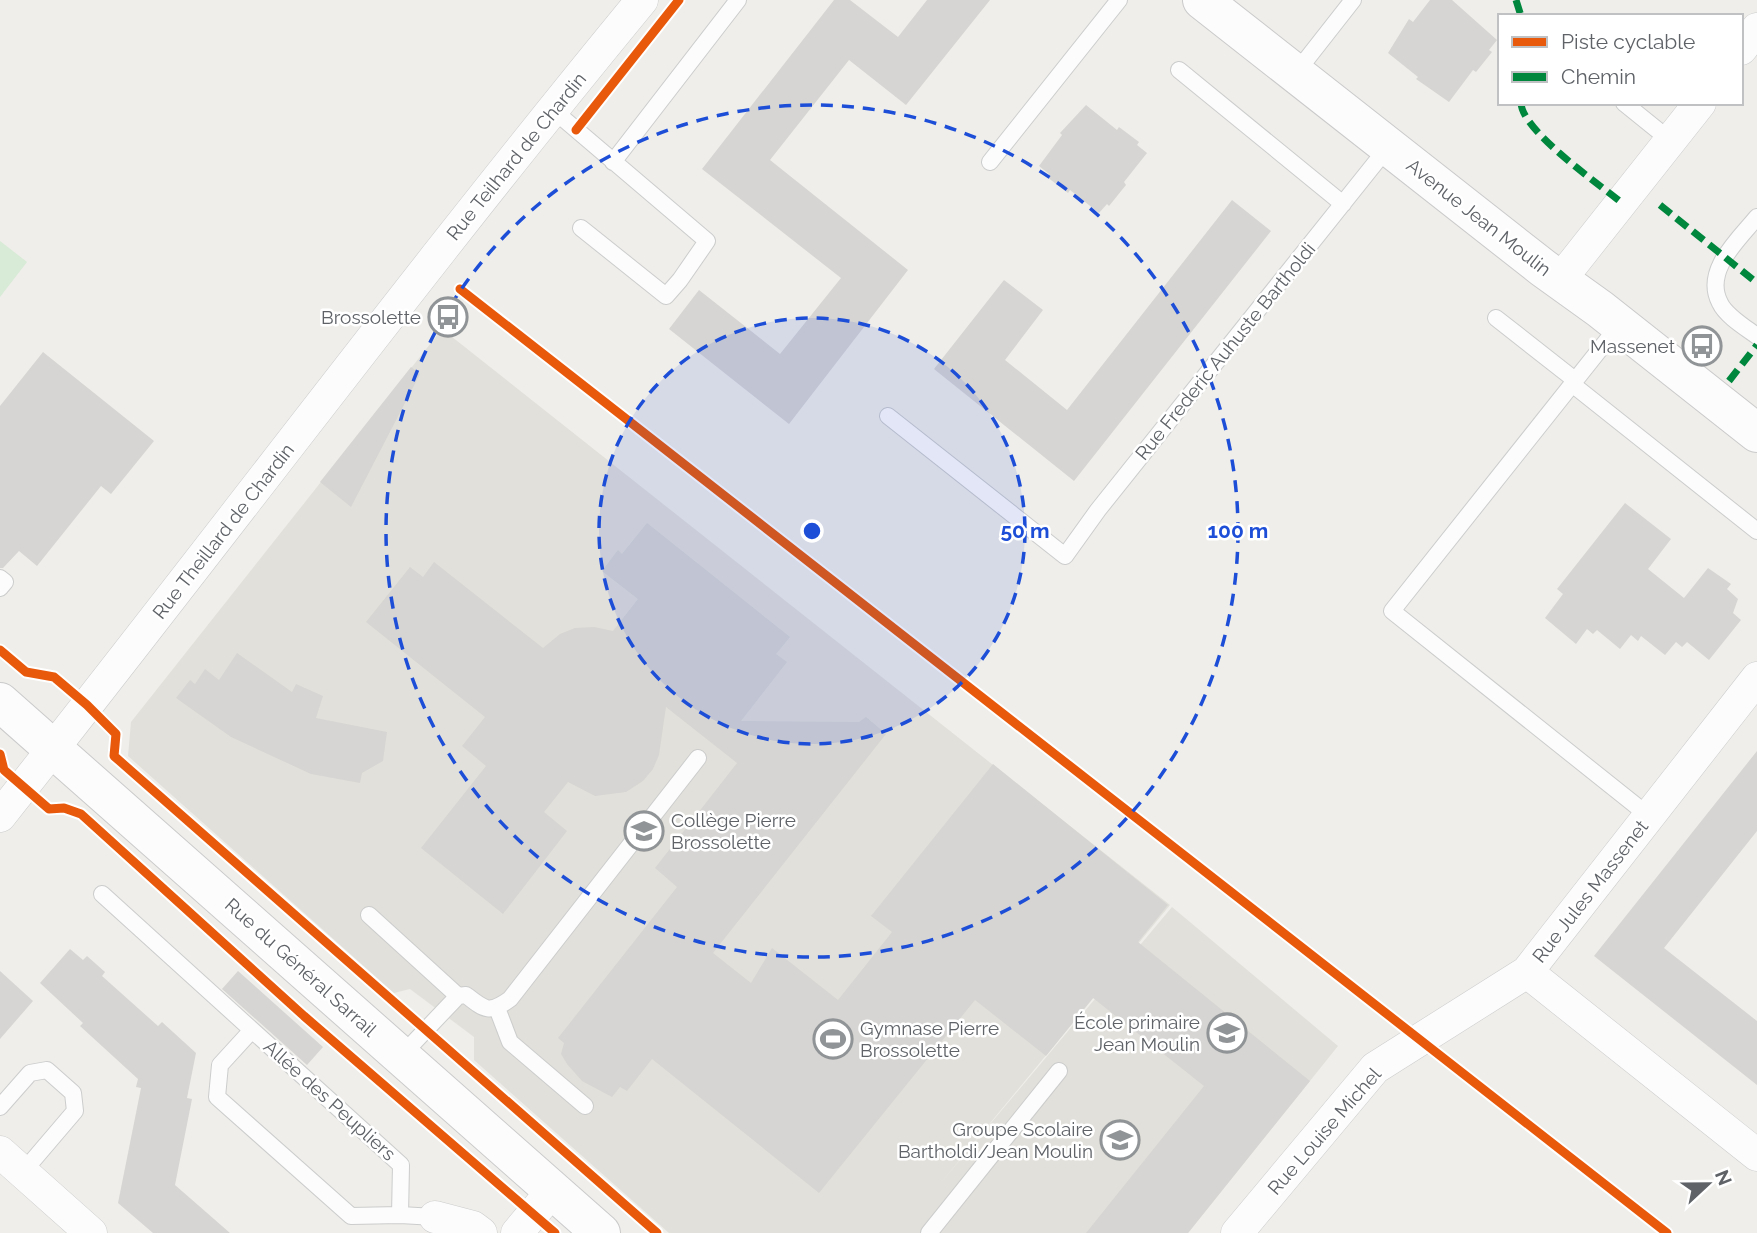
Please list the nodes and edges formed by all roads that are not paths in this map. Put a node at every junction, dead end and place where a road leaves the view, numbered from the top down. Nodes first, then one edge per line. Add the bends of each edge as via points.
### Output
1 (642, 0) edge
2 (738, 0) edge
3 (1119, 0) edge
4 (1202, 0) edge
5 (1353, 0) edge
6 (1757, 29) edge
7 (1743, 46) edge
8 (1179, 70) dead end
9 (1295, 74) junction
10 (1626, 105) edge
11 (1698, 105) edge
12 (552, 109) junction
13 (1671, 141) junction
14 (1388, 147) junction
15 (613, 162) junction
16 (990, 162) dead end
17 (1342, 204) junction
18 (1757, 217) edge
19 (581, 228) dead end
20 (1560, 280) junction
21 (391, 312) joint
22 (1496, 318) dead end
23 (1620, 324) junction
24 (1757, 337) edge
25 (1574, 382) junction
26 (888, 416) dead end
27 (1757, 433) edge
28 (1757, 531) edge
29 (0, 578) edge
30 (0, 588) edge
31 (1757, 678) edge
32 (0, 702) edge
33 (54, 748) junction
34 (698, 758) dead end
35 (0, 816) edge
36 (1648, 816) junction
37 (103, 894) dead end
38 (369, 915) dead end
39 (1527, 972) junction
40 (458, 996) junction
41 (497, 1008) junction
42 (253, 1030) junction
43 (401, 1056) junction
44 (1059, 1071) dead end
45 (585, 1106) dead end
46 (0, 1107) edge
47 (0, 1152) edge
48 (1757, 1155) edge
49 (23, 1172) junction
50 (553, 1190) junction
51 (400, 1214) junction
52 (435, 1217) joint
53 (91, 1233) edge
54 (481, 1233) edge
55 (517, 1233) edge
56 (601, 1233) edge
57 (929, 1233) edge
58 (1237, 1233) edge

1 - 12 street, Rue Teilhard de Chardin
2 - 15 lane
3 - 16 lane
4 - 9 main road, Avenue Jean Moulin
5 - 9 lane
6 - 7 street
8 - 17 lane
9 - 14 main road, Avenue Jean Moulin
10 - 13 lane
11 - 13 street
12 - 15 lane
12 - 21 street, Rue Teilhard de Chardin
13 - 20 street
14 - 17 lane, Rue Frederic Auhuste Bartholdi
14 - 20 main road, Avenue Jean Moulin
15 - 19 lane via 707,241 666,296
17 - 26 lane, Rue Frederic Auhuste Bartholdi via 1065,556
18 - 24 lane via 1725,257 1714,283 1720,305
20 - 23 main road, Avenue Jean Moulin
21 - 33 street, Rue Theillard de Chardin
22 - 25 lane
23 - 25 lane
23 - 27 main road, Avenue Jean Moulin
25 - 28 lane
25 - 36 lane via 1392,611
29 - 30 lane via 5,582
31 - 36 street, Rue Jules Massenet
32 - 33 main road, Rue du Général Sarrail
33 - 35 street, Rue Theillard de Chardin
33 - 43 main road, Rue du Général Sarrail
34 - 41 lane via 510,999
36 - 39 street, Rue Jules Massenet
37 - 42 lane, Allée des Peupliers
38 - 40 lane
39 - 48 street, Rue Jules Massenet
39 - 58 street, Rue Louise Michel via 1375,1068
40 - 41 lane via 466,995 483,1009
40 - 43 lane
41 - 45 lane via 510,1042
42 - 51 lane, Allée des Peupliers via 401,1165
42 - 51 lane, Allée des Peupliers via 220,1065 217,1097 351,1216
43 - 50 main road, Rue du Général Sarrail
44 - 57 lane
46 - 49 lane via 30,1073 47,1070 73,1093 75,1111
47 - 49 street
49 - 53 street
50 - 55 street
50 - 56 main road, Rue du Général Sarrail
51 - 52 lane, Allée des Peupliers
52 - 54 street, Allée des Peupliers

